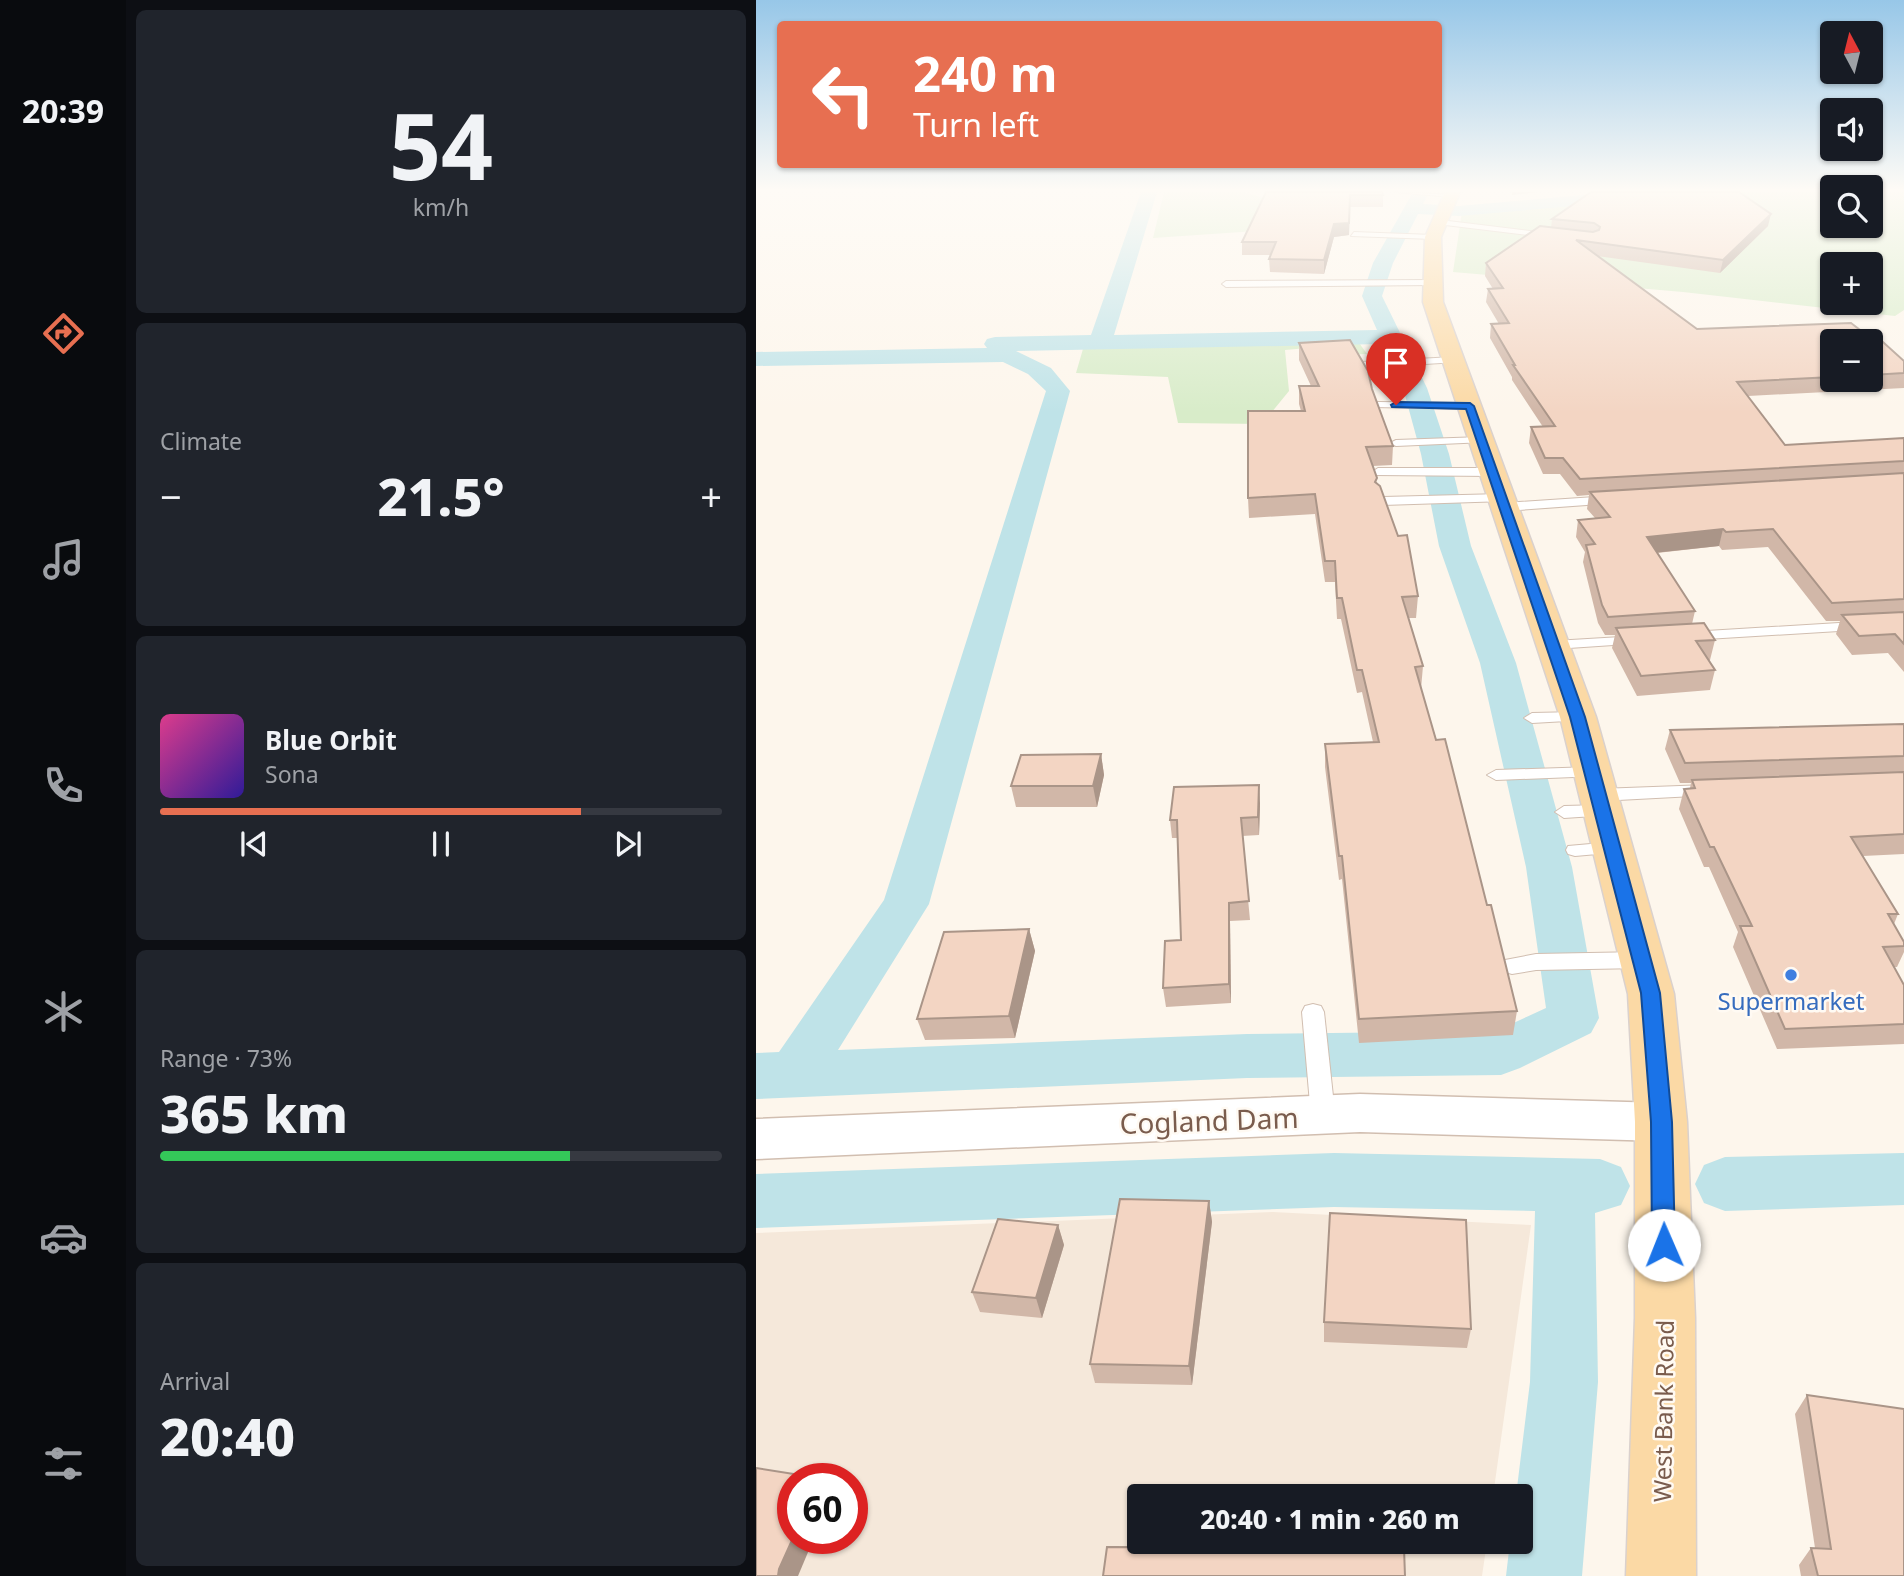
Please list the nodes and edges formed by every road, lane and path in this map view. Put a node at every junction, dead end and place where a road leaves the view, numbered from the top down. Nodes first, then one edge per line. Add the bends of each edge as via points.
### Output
1 (1427, 266) edge
2 (1226, 284) dead end
3 (1414, 284) junction
4 (1441, 361) junction
5 (1361, 365) edge
6 (1378, 405) edge
7 (1396, 443) dead end
8 (1477, 460) junction
9 (1378, 472) edge
10 (1629, 499) edge
11 (1383, 501) edge
12 (1904, 623) edge
13 (1675, 637) edge
14 (1648, 639) edge
15 (1554, 645) junction
16 (1578, 717) junction
17 (1532, 718) dead end
18 (1496, 775) dead end
19 (1724, 790) edge
20 (1591, 815) junction
21 (1642, 960) junction
22 (1512, 966) dead end
23 (1313, 1012) dead end
24 (1321, 1098) junction
25 (1661, 1122) junction
26 (756, 1139) edge
27 (1661, 1576) edge

1 - 3 main road, West Bank Road
2 - 3 lane
3 - 4 main road, West Bank Road via 1433,302
4 - 5 lane
4 - 8 main road, West Bank Road
6 - 8 lane via 1396,405
7 - 8 lane via 1415,442
8 - 9 lane via 1418,473
8 - 10 lane
8 - 11 lane via 1426,499
8 - 15 main road, West Bank Road
12 - 13 lane
14 - 15 lane
15 - 16 main road, West Bank Road
16 - 17 lane
16 - 20 main road, West Bank Road
18 - 20 lane via 1550,773
19 - 20 lane
20 - 21 main road, West Bank Road
21 - 22 lane
21 - 25 main road, West Bank Road via 1651,993
23 - 24 lane
24 - 25 street, Cogland Dam via 1360,1113
24 - 26 street, Cogland Dam
25 - 27 main road, West Bank Road via 1665,1318

